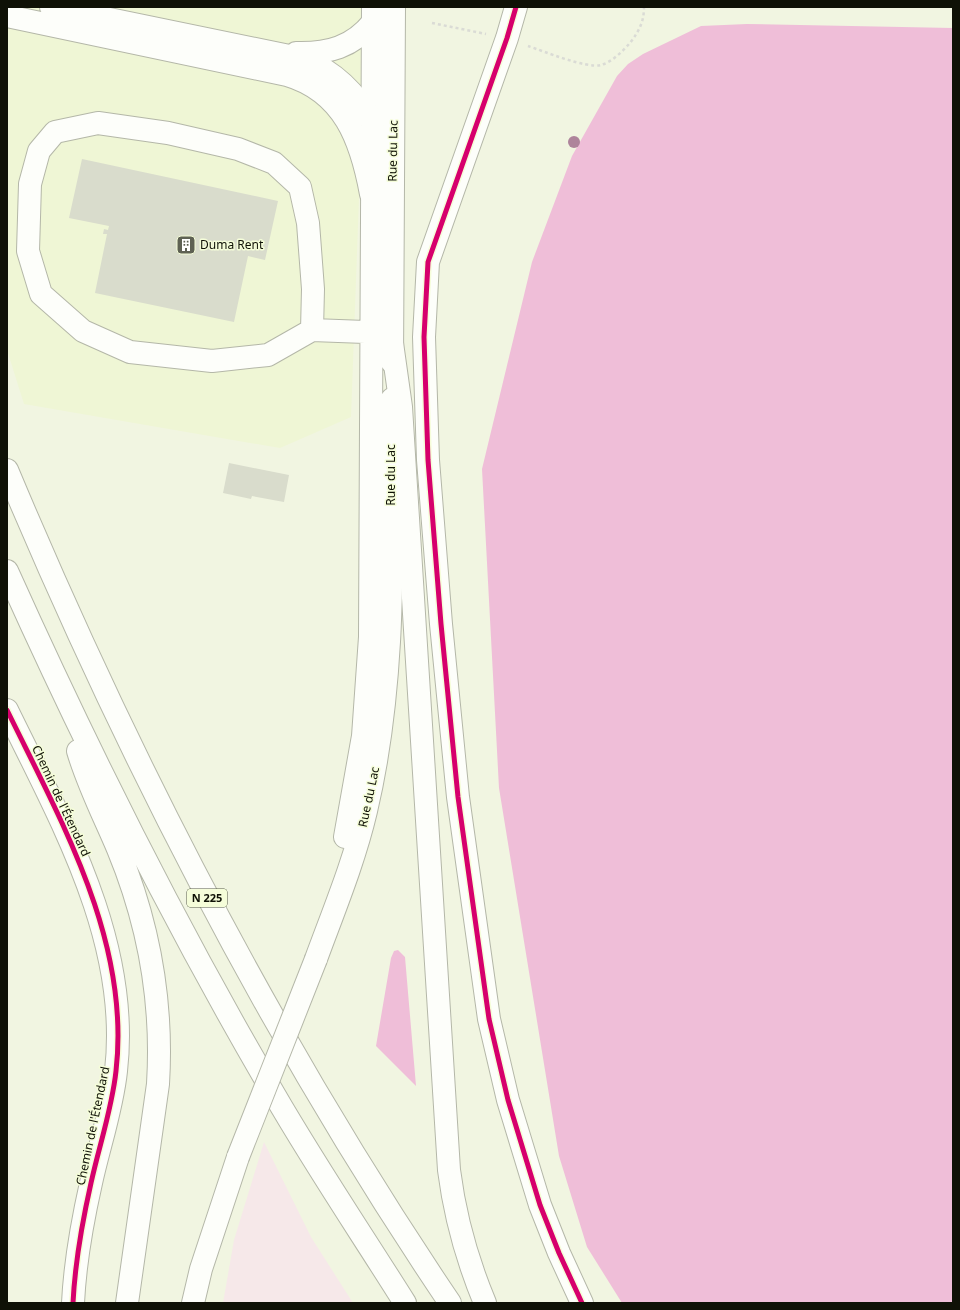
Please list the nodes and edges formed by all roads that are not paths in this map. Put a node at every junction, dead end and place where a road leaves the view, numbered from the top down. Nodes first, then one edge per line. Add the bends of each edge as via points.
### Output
1 (51, 7) edge
2 (394, 7) edge
3 (516, 7) edge
4 (373, 15) edge
5 (7, 16) edge
6 (268, 50) junction
7 (373, 123) junction
8 (392, 183) junction
9 (371, 194) junction
10 (312, 330) junction
11 (385, 336) junction
12 (7, 456) edge
13 (7, 470) edge
14 (29, 524) junction
15 (7, 571) edge
16 (50, 666) junction
17 (7, 710) edge
18 (222, 1209) junction
19 (73, 1303) edge
20 (127, 1303) edge
21 (193, 1303) edge
22 (207, 1303) edge
23 (405, 1303) edge
24 (450, 1303) edge
25 (485, 1303) edge
26 (582, 1303) edge

1 - 6 main road
2 - 8 main road, Rue du Lac
3 - 26 main road via 428,262 424,336 428,460 458,798 488,1019 508,1100 540,1205
4 - 6 main road via 355,40 333,50 315,54
4 - 7 main road, Rue du Lac
5 - 9 main road via 304,80 324,93 341,112 363,157
6 - 7 main road via 304,58 326,70 350,90
7 - 8 main road
7 - 9 main road, Rue du Lac
8 - 11 main road, Rue du Lac
9 - 11 main road, Rue du Lac
10 - 10 main road via 313,289 308,224 300,186 274,163 238,149 175,135 98,123 55,132 39,151 30,184 28,251 41,294 83,331 130,352 212,361 268,355
10 - 11 main road
11 - 18 main road, Rue du Lac, bridge via 390,584 386,680 376,764 362,830 348,875 238,1157
11 - 25 main road via 401,407 449,1170 463,1242
12 - 14 main road
13 - 14 main road, N 225
14 - 24 main road, N 225 via 125,736 195,875 304,1071
15 - 16 main road, N 225
16 - 20 main road via 88,781 118,849 134,894 157,992 160,1048 158,1084
16 - 23 main road, N 225 via 141,852 230,1016 304,1146
17 - 19 main road, Chemin de l'Étendard via 61,821 83,873 105,942 116,999 116,1071 82,1225
18 - 21 main road via 201,1269
18 - 22 main road

